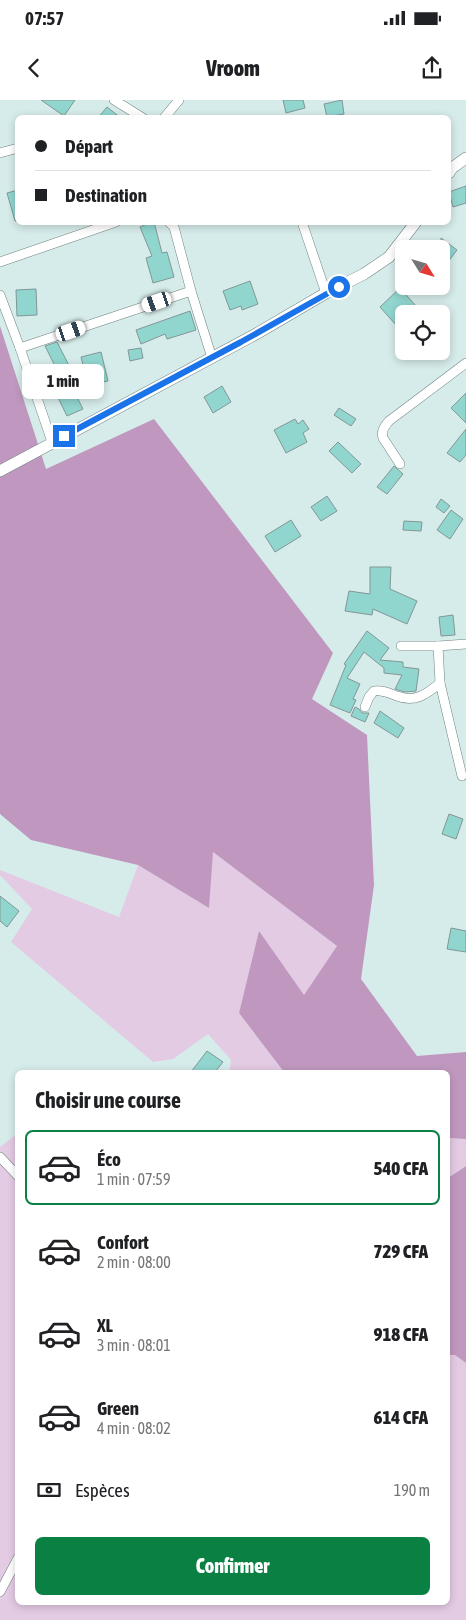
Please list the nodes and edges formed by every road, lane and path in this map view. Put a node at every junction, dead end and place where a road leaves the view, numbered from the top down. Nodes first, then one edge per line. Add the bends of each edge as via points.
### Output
1 (114, 100) edge
2 (178, 100) edge
3 (138, 115) edge
4 (166, 115) edge
5 (15, 149) edge
6 (0, 153) edge
7 (466, 158) edge
8 (451, 170) edge
9 (107, 225) edge
10 (172, 225) edge
11 (303, 225) edge
12 (414, 225) edge
13 (0, 262) edge
14 (191, 291) junction
15 (326, 293) junction
16 (0, 295) edge
17 (20, 348) junction
18 (212, 358) junction
19 (466, 363) edge
20 (52, 442) junction
21 (400, 464) dead end
22 (0, 471) edge
23 (466, 644) edge
24 (402, 646) dead end
25 (438, 646) junction
26 (440, 683) junction
27 (365, 707) dead end
28 (462, 776) dead end
29 (0, 1158) edge
30 (15, 1173) edge
31 (15, 1564) edge
32 (0, 1592) edge

1 - 3 street
2 - 4 street
5 - 6 street
7 - 8 street
9 - 13 street
10 - 14 street
11 - 15 street
12 - 15 street via 389,257
14 - 17 street
14 - 18 street
15 - 18 street
16 - 17 street
17 - 20 street
18 - 20 street
19 - 21 street via 383,428 383,438
20 - 22 street
23 - 25 street
24 - 25 street
25 - 26 street
26 - 27 street via 418,699 374,691
26 - 28 street
29 - 30 street
31 - 32 street

